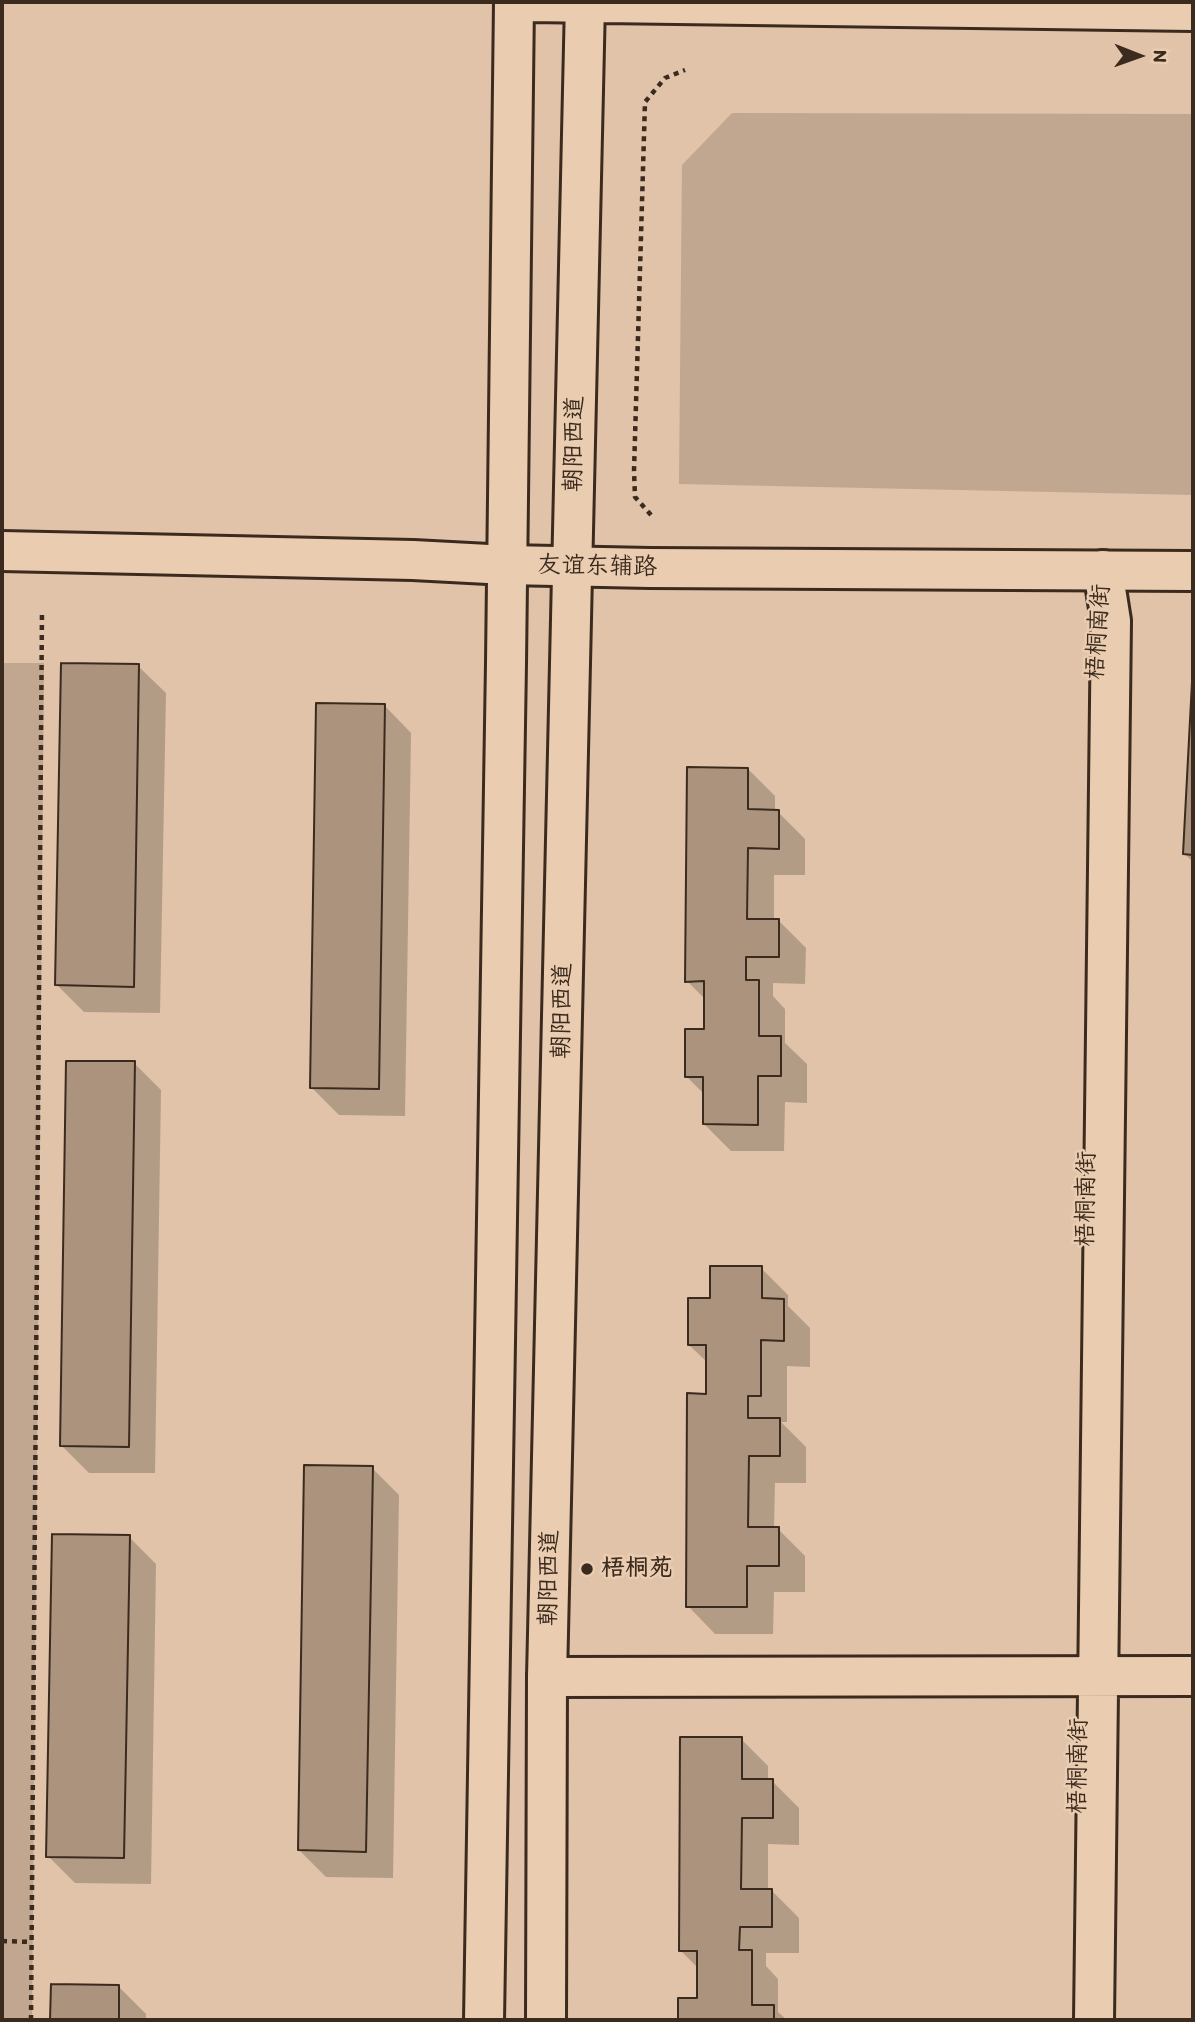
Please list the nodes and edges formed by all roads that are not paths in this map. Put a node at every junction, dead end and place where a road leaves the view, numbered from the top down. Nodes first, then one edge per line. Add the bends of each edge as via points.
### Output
1 (514, 2) edge
2 (529, 2) edge
3 (585, 2) edge
4 (1193, 10) edge
5 (2, 551) edge
6 (507, 565) junction
7 (573, 566) junction
8 (1103, 570) junction
9 (1193, 570) edge
10 (489, 1676) junction
11 (1089, 1676) junction
12 (1193, 1676) edge
13 (547, 1677) junction
14 (484, 2020) edge
15 (545, 2020) edge
16 (1075, 2020) edge
17 (1094, 2020) edge

1 - 6 main road
2 - 3 main road
3 - 4 main road
3 - 7 main road, 朝阳西道
5 - 6 main road, 友谊东辅路
6 - 7 main road, 友谊东辅路
6 - 10 main road
7 - 8 main road, 友谊东辅路
7 - 13 main road, 朝阳西道
8 - 9 main road, 友谊东辅路
8 - 11 main road, 梧桐南街 via 1111,621
10 - 13 main road
10 - 14 main road
11 - 12 main road
11 - 13 main road
11 - 16 main road, 梧桐南街
11 - 17 main road, 梧桐南街
13 - 15 main road, 朝阳西道

